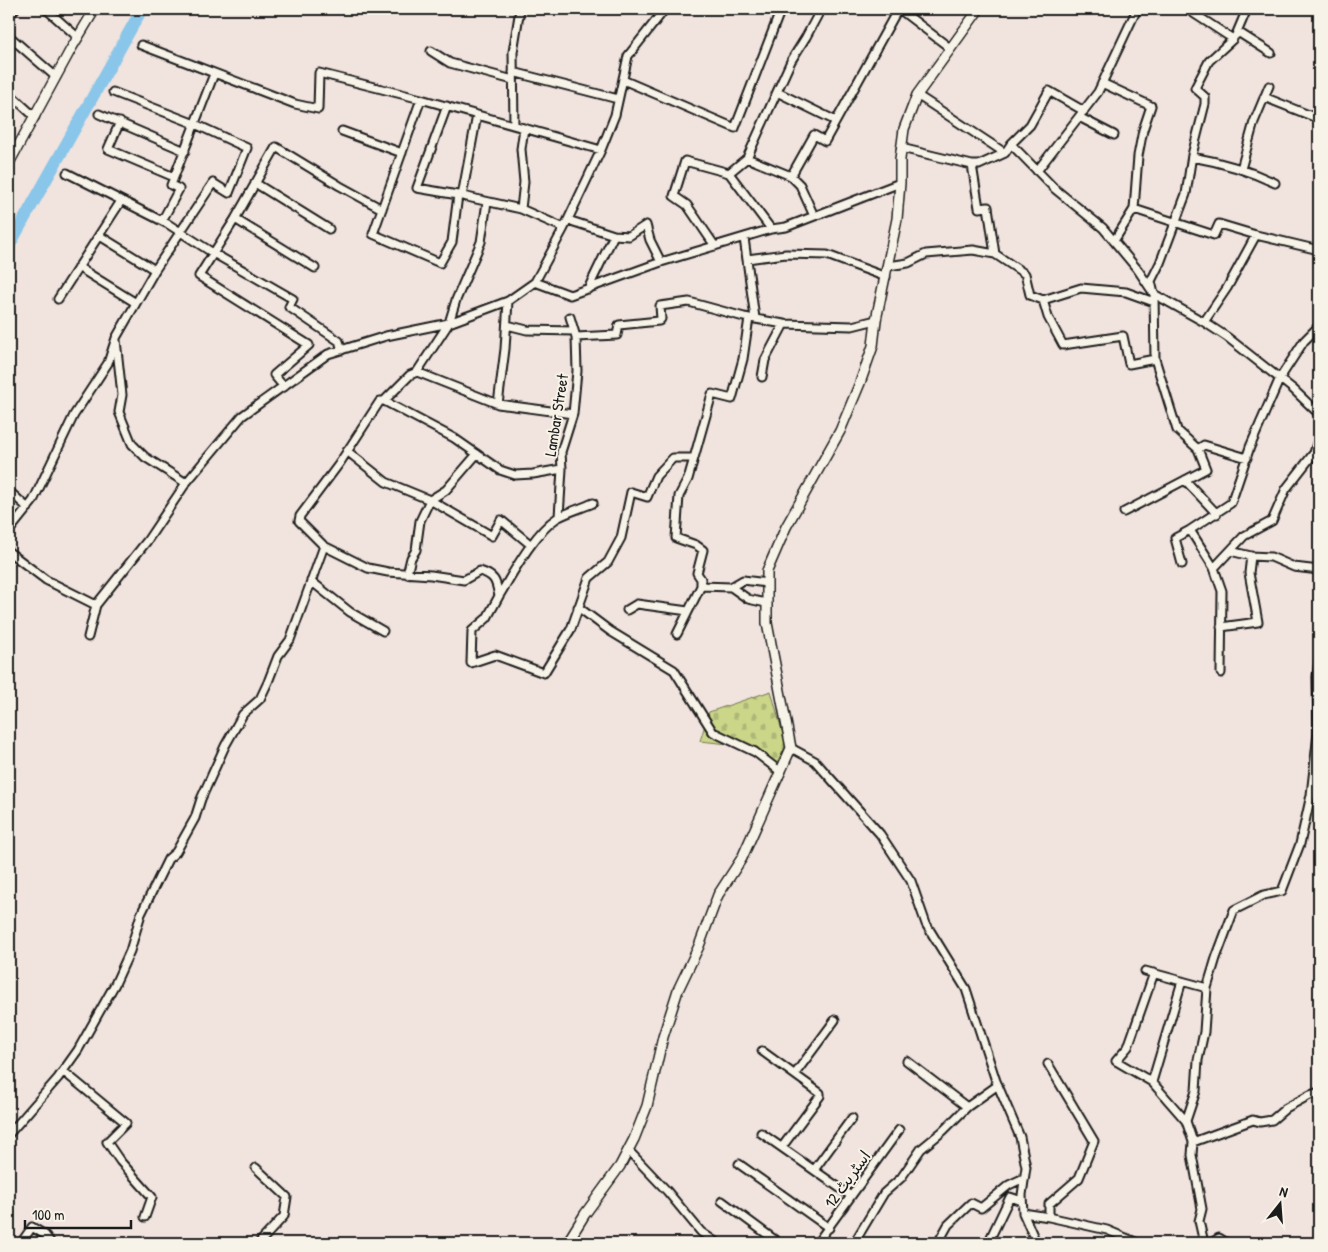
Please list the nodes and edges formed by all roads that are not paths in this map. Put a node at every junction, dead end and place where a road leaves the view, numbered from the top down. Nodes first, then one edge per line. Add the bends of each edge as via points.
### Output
1 (15, 9) edge
2 (46, 9) edge
3 (95, 9) edge
4 (520, 9) edge
5 (665, 9) edge
6 (781, 9) edge
7 (821, 9) edge
8 (898, 9) edge
9 (979, 9) edge
10 (1136, 9) edge
11 (1187, 9) edge
12 (1247, 9) edge
13 (9, 16) edge
14 (73, 32) dead end
15 (1238, 32) junction
16 (9, 36) edge
17 (1233, 39) junction
18 (141, 45) dead end
19 (950, 48) junction
20 (431, 51) dead end
21 (1271, 53) dead end
22 (513, 72) junction
23 (214, 74) junction
24 (56, 77) junction
25 (513, 80) junction
26 (622, 80) junction
27 (1102, 83) junction
28 (1269, 86) dead end
29 (113, 92) dead end
30 (777, 92) junction
31 (9, 93) edge
32 (917, 95) junction
33 (1264, 97) junction
34 (421, 99) junction
35 (618, 99) junction
36 (447, 106) junction
37 (1084, 111) junction
38 (99, 114) dead end
39 (477, 115) junction
40 (35, 117) junction
41 (1079, 117) junction
42 (1319, 119) edge
43 (836, 121) junction
44 (120, 122) junction
45 (195, 124) junction
46 (514, 125) junction
47 (524, 128) junction
48 (342, 131) dead end
49 (1114, 134) dead end
50 (1011, 144) junction
51 (901, 148) junction
52 (601, 150) junction
53 (185, 151) junction
54 (1005, 153) junction
55 (402, 154) junction
56 (1192, 157) junction
57 (747, 158) junction
58 (9, 163) edge
59 (972, 165) junction
60 (1241, 169) junction
61 (1037, 171) junction
62 (729, 173) junction
63 (66, 174) dead end
64 (791, 176) junction
65 (174, 177) junction
66 (255, 183) junction
67 (900, 183) junction
68 (1275, 183) dead end
69 (460, 195) junction
70 (121, 201) junction
71 (487, 202) junction
72 (521, 209) junction
73 (1134, 209) junction
74 (382, 210) junction
75 (814, 216) junction
76 (235, 219) junction
77 (568, 220) junction
78 (162, 221) junction
79 (1175, 223) junction
80 (564, 228) junction
81 (329, 229) dead end
82 (771, 229) junction
83 (181, 232) junction
84 (614, 235) junction
85 (1256, 235) junction
86 (100, 236) junction
87 (744, 238) junction
88 (1114, 241) junction
89 (715, 246) junction
90 (1319, 250) edge
91 (214, 253) junction
92 (995, 254) junction
93 (747, 259) junction
94 (661, 262) junction
95 (888, 266) junction
96 (78, 267) junction
97 (315, 268) dead end
98 (155, 270) junction
99 (886, 276) junction
100 (535, 282) junction
101 (588, 289) junction
102 (1154, 298) junction
103 (58, 299) dead end
104 (1043, 300) junction
105 (508, 301) junction
106 (136, 303) junction
107 (570, 317) dead end
108 (752, 318) junction
109 (876, 320) junction
110 (1204, 322) junction
111 (449, 324) junction
112 (784, 324) junction
113 (507, 325) junction
114 (1319, 326) edge
115 (575, 334) junction
116 (116, 338) junction
117 (342, 350) junction
118 (1155, 359) junction
119 (417, 372) junction
120 (762, 377) dead end
121 (1280, 378) junction
122 (284, 387) junction
123 (384, 401) junction
124 (498, 404) junction
125 (572, 414) junction
126 (1319, 414) edge
127 (1319, 437) edge
128 (1198, 449) junction
129 (347, 451) junction
130 (477, 454) junction
131 (694, 458) junction
132 (1247, 458) junction
133 (562, 469) junction
134 (1185, 480) junction
135 (186, 483) junction
136 (9, 491) edge
137 (430, 500) junction
138 (593, 503) dead end
139 (28, 508) junction
140 (1124, 512) dead end
141 (1217, 514) junction
142 (559, 517) junction
143 (1190, 530) junction
144 (9, 531) edge
145 (531, 545) junction
146 (324, 546) junction
147 (1230, 551) junction
148 (9, 552) edge
149 (1251, 556) junction
150 (1182, 564) dead end
151 (1214, 568) junction
152 (1319, 570) edge
153 (407, 574) junction
154 (311, 581) junction
155 (767, 583) junction
156 (701, 586) junction
157 (731, 588) junction
158 (499, 596) junction
159 (766, 603) junction
160 (96, 605) junction
161 (578, 607) junction
162 (628, 610) dead end
163 (688, 611) junction
164 (1222, 627) junction
165 (383, 631) dead end
166 (677, 634) dead end
167 (88, 637) dead end
168 (1319, 660) edge
169 (1221, 673) dead end
170 (1318, 687) edge
171 (791, 748) junction
172 (780, 772) junction
173 (1145, 971) dead end
174 (1154, 973) junction
175 (1182, 981) junction
176 (1207, 988) junction
177 (835, 1020) dead end
178 (762, 1051) dead end
179 (907, 1061) dead end
180 (1048, 1064) dead end
181 (63, 1071) junction
182 (795, 1074) junction
183 (1152, 1082) junction
184 (998, 1085) junction
185 (1319, 1092) edge
186 (967, 1107) junction
187 (852, 1118) dead end
188 (1186, 1121) junction
189 (899, 1130) dead end
190 (762, 1133) dead end
191 (9, 1134) edge
192 (1193, 1142) junction
193 (782, 1147) junction
194 (628, 1150) junction
195 (739, 1164) dead end
196 (256, 1168) dead end
197 (814, 1170) junction
198 (1024, 1178) junction
199 (851, 1196) junction
200 (722, 1201) dead end
201 (1022, 1201) junction
202 (1023, 1213) junction
203 (145, 1217) dead end
204 (1048, 1218) junction
205 (829, 1228) junction
206 (1038, 1242) edge
207 (21, 1243) edge
208 (51, 1243) edge
209 (259, 1243) edge
210 (567, 1243) edge
211 (717, 1243) edge
212 (779, 1243) edge
213 (817, 1243) edge
214 (854, 1243) edge
215 (938, 1243) edge
216 (988, 1243) edge
217 (1138, 1243) edge
218 (1204, 1243) edge
219 (1212, 1243) edge
220 (1227, 1243) edge

1 - 13 street
2 - 14 street
3 - 24 street
4 - 22 street
5 - 26 street via 628,56
6 - 26 street via 735,128
7 - 30 street
8 - 19 street
8 - 43 street
9 - 19 street
10 - 27 street
11 - 17 street
12 - 15 street
15 - 17 street
15 - 21 street
16 - 24 street
17 - 56 street via 1209,62 1195,88 1205,97 1205,104
18 - 23 street
19 - 32 street
20 - 25 street via 450,63
22 - 25 street
22 - 35 street
23 - 34 street via 295,104 318,108 318,73
23 - 45 street
24 - 40 street
25 - 46 street
26 - 35 street
27 - 37 street
27 - 73 street via 1151,106 1138,156
28 - 33 street
29 - 45 street
30 - 43 street
30 - 57 street
31 - 40 street
32 - 51 street via 904,129
32 - 54 street
33 - 42 street
33 - 60 street
34 - 36 street
34 - 55 street
35 - 52 street
36 - 39 street
36 - 69 street via 417,188
37 - 41 street
37 - 50 street via 1049,91 1030,125
38 - 44 street
39 - 46 street
39 - 69 street
40 - 58 street
41 - 49 street
41 - 61 street
43 - 64 street via 825,141 814,135
44 - 53 street
44 - 65 street via 108,149
45 - 53 street
45 - 83 street via 248,148 229,193 213,183
46 - 47 street
47 - 52 street
47 - 72 street
48 - 55 street
50 - 54 street
50 - 61 street
51 - 59 street
51 - 67 street
52 - 77 street
53 - 65 street
54 - 59 street
55 - 74 street
56 - 60 street
56 - 79 street via 1186,194
57 - 62 street
57 - 64 street
59 - 92 street via 979,208 988,207
60 - 68 street
61 - 88 street
62 - 82 street
62 - 89 street via 685,161 674,196 687,205
63 - 70 street
64 - 75 street via 800,185
65 - 78 street via 171,185 178,189
66 - 74 street via 276,147
66 - 76 street
66 - 81 street
67 - 75 street
67 - 95 street
69 - 71 street
69 - 74 street via 452,242 440,263 373,234
70 - 78 street
70 - 86 street
71 - 72 street
71 - 111 street via 481,242
72 - 80 street
73 - 79 street
73 - 88 street
75 - 82 street
76 - 91 street
76 - 97 street
77 - 80 street
77 - 84 street
78 - 83 street
79 - 85 street via 1214,235 1219,224
79 - 102 street via 1151,281
80 - 100 street
82 - 87 street
83 - 91 street
83 - 98 street
84 - 94 street via 629,236 646,225
84 - 101 street
85 - 90 street
85 - 110 street
86 - 96 street
86 - 98 street
87 - 89 street
87 - 93 street
88 - 102 street via 1138,270
89 - 94 street
91 - 117 street via 293,299 289,307 339,341
91 - 122 street via 199,276 309,345 274,376
92 - 95 street via 973,250 947,251
92 - 104 street via 1025,274 1030,296
93 - 99 street via 786,254 827,255
93 - 108 street
94 - 101 street
95 - 99 street
96 - 103 street
96 - 106 street
98 - 106 street
99 - 109 street
100 - 101 street via 570,295
100 - 105 street
102 - 104 street via 1081,288
102 - 110 street
102 - 118 street
104 - 118 street via 1063,345 1122,336 1129,364
105 - 111 street
105 - 113 street
106 - 116 street
107 - 115 street, Lambar Street
108 - 112 street
108 - 115 street via 686,302 660,306 659,321 619,325 617,335
108 - 131 street via 732,399 712,394
109 - 112 street via 852,326
109 - 155 street via 873,346 860,383 840,431 786,527 768,571
110 - 121 street
111 - 117 street via 386,336
111 - 119 street
112 - 120 street via 765,360
113 - 115 street
113 - 124 street
114 - 121 street via 1304,341
115 - 125 street, Lambar Street via 577,371
116 - 135 street via 122,395 119,412 132,444 145,457
116 - 139 street via 108,363 74,414
117 - 122 street via 328,354
118 - 128 street via 1177,430
119 - 123 street via 410,374
119 - 124 street
121 - 126 street
121 - 132 street
122 - 135 street via 242,416
123 - 129 street via 380,401
123 - 130 street via 454,438
124 - 125 street
125 - 133 street, Lambar Street via 560,452
127 - 147 street via 1314,453 1286,489 1272,521 1244,536
128 - 132 street via 1204,445
128 - 134 street via 1206,469
129 - 137 street via 386,482
129 - 146 street via 300,516 299,521
130 - 133 street via 500,470 515,475
130 - 137 street via 446,490
131 - 156 street via 679,496 676,538 703,550 697,572
131 - 161 street via 673,458 656,476 647,497 631,492 621,538 608,562 589,578
132 - 141 street via 1231,504
133 - 142 street, Lambar Street
134 - 140 street
134 - 141 street
135 - 160 street via 147,541
136 - 139 street
137 - 145 street via 492,536 501,520
137 - 153 street via 420,521 416,550
138 - 142 street
139 - 144 street
141 - 143 street
142 - 145 street
143 - 150 street via 1175,538
143 - 151 street
145 - 158 street
146 - 153 street via 368,568
146 - 154 street
147 - 149 street
147 - 151 street
148 - 160 street via 46,580
149 - 152 street via 1271,557 1294,567
149 - 164 street via 1249,573 1258,622
151 - 164 street via 1222,590
153 - 158 street via 464,580 480,571 495,580
154 - 165 street via 350,612
154 - 181 street via 290,640 278,656 260,699 243,714 225,746 195,818 176,852 168,859 141,914 130,951 115,984
155 - 157 street via 743,580
155 - 159 street
156 - 157 street
156 - 163 street
157 - 159 street via 748,599
158 - 161 street via 487,618 472,631 471,663 495,655 544,673 571,629
159 - 171 street via 766,623
160 - 167 street
161 - 172 street via 610,631 674,670 713,732 755,752
162 - 163 street via 637,604
163 - 166 street
164 - 169 street
168 - 170 street
170 - 176 street via 1318,733 1312,786 1300,844 1282,891 1264,895 1234,910
171 - 172 street
171 - 184 street via 816,761 835,782 880,834 911,881 926,924 966,989
172 - 194 street via 742,858 718,895 678,990 647,1106
173 - 174 street
174 - 175 street
174 - 183 street via 1128,1047 1116,1061
175 - 176 street
175 - 183 street
176 - 188 street via 1196,1091
177 - 182 street
178 - 182 street
179 - 186 street
180 - 204 street via 1094,1141 1079,1178 1049,1204
181 - 191 street
181 - 203 street via 126,1123 107,1142 152,1197
182 - 193 street via 818,1090 820,1096
183 - 188 street
184 - 186 street
184 - 198 street via 1020,1137 1026,1167
185 - 192 street via 1286,1108 1272,1120 1253,1120
186 - 214 street via 944,1132 921,1149 901,1178 884,1193
187 - 197 street
188 - 192 street
189 - 199 street, اسٹریٹ 12
190 - 193 street
192 - 218 street via 1192,1154 1202,1209 1199,1221
193 - 197 street
194 - 210 street
194 - 211 street via 702,1232
195 - 205 street
196 - 209 street via 287,1197 284,1216
197 - 199 street
198 - 201 street
198 - 215 street via 1009,1184 981,1208 971,1203 948,1225
199 - 205 street, اسٹریٹ 12
200 - 212 street
201 - 202 street
201 - 216 street via 1010,1197
202 - 204 street
202 - 206 street
204 - 217 street via 1107,1230
205 - 213 street, اسٹریٹ 12
207 - 208 street via 32,1227
219 - 220 street via 1219,1238

